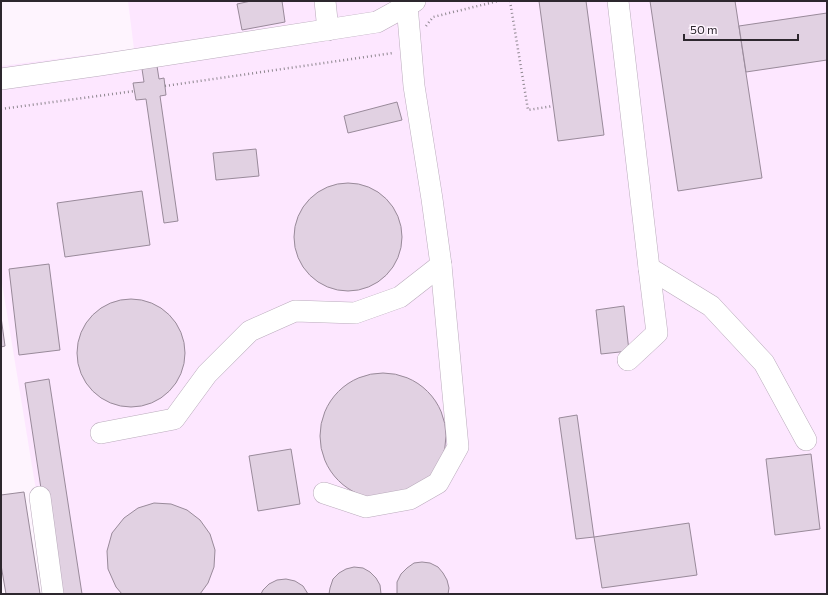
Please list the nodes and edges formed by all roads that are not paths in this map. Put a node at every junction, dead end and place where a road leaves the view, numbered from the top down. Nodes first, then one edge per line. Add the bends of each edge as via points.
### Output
1 (325, 1) edge
2 (618, 1) edge
3 (411, 3) edge
4 (328, 30) junction
5 (1, 79) edge
6 (440, 265) junction
7 (649, 268) junction
8 (628, 360) dead end
9 (101, 433) dead end
10 (806, 440) dead end
11 (324, 493) dead end
12 (40, 498) dead end
13 (53, 594) edge

1 - 4 lane
2 - 7 lane
3 - 4 lane via 378,22
3 - 6 lane via 410,44 414,86
4 - 5 lane
6 - 9 lane via 400,297 355,313 295,311 250,331 207,374 174,419
6 - 11 lane via 458,447 438,483 410,499 366,507
7 - 8 lane via 657,333
7 - 10 lane via 711,306 764,363
12 - 13 lane

